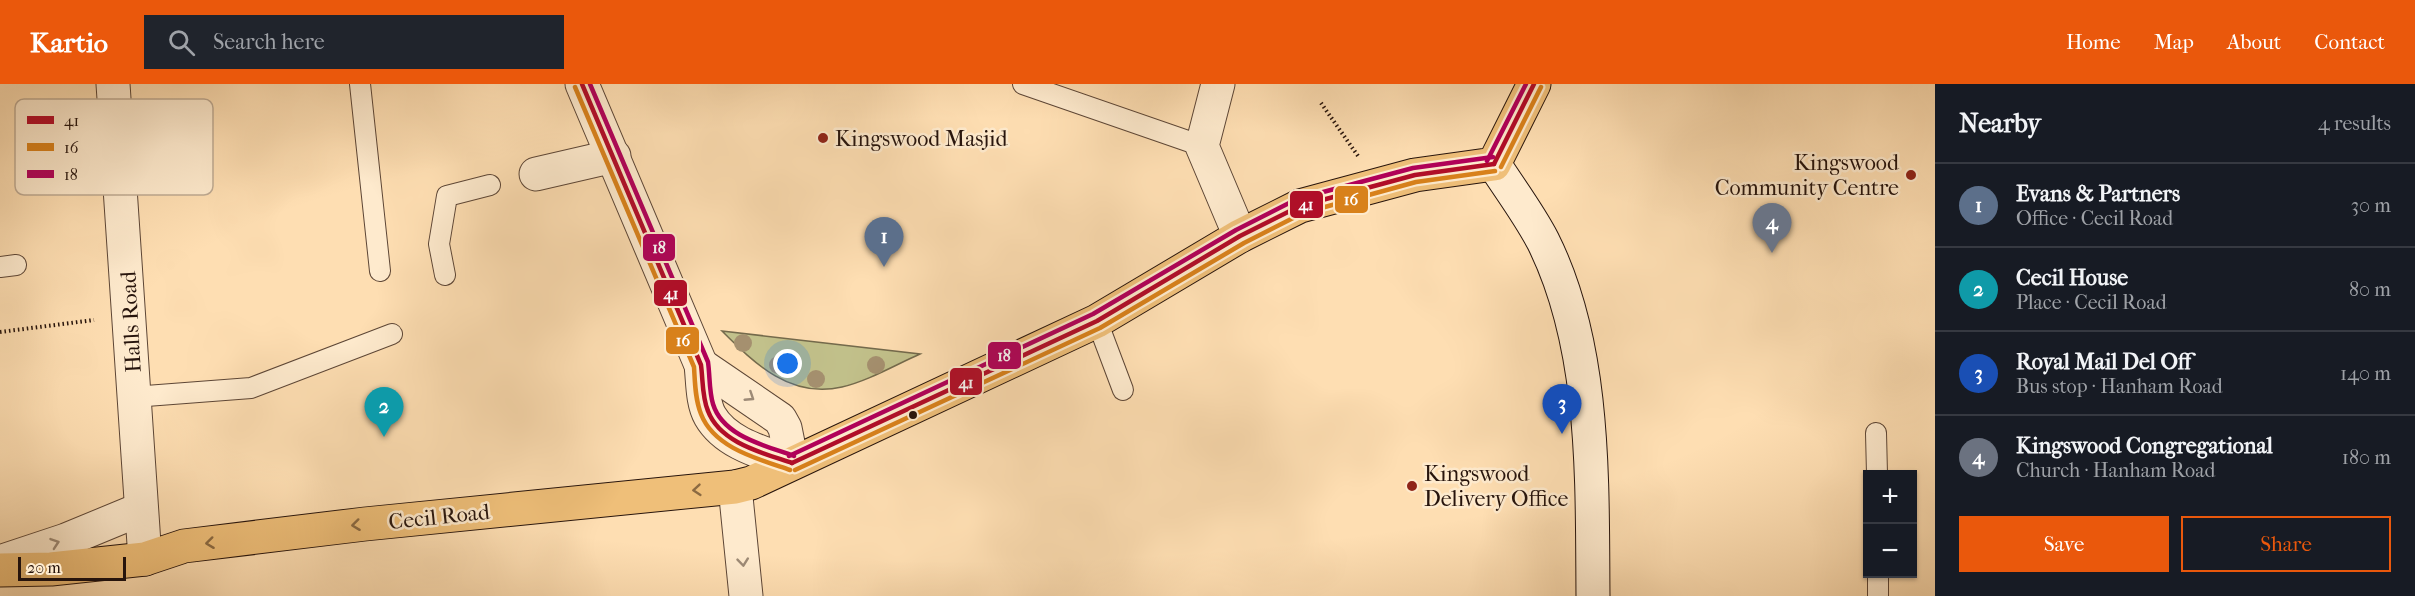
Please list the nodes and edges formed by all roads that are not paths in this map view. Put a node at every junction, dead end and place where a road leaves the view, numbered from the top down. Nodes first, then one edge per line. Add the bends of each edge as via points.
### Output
1 (113, 84) edge
2 (360, 84) edge
3 (582, 84) edge
4 (1023, 84) edge
5 (1218, 84) edge
6 (1534, 84) edge
7 (114, 99) edge
8 (1202, 146) junction
9 (614, 156) junction
10 (1494, 164) junction
11 (536, 174) dead end
12 (490, 186) dead end
13 (121, 195) edge
14 (1240, 236) junction
15 (380, 271) dead end
16 (445, 275) dead end
17 (1097, 321) junction
18 (392, 334) dead end
19 (701, 365) junction
20 (1123, 390) dead end
21 (133, 397) junction
22 (1876, 433) dead end
23 (792, 463) junction
24 (1876, 470) edge
25 (735, 487) junction
26 (141, 509) junction
27 (146, 559) junction
28 (0, 562) edge
29 (0, 570) edge
30 (1878, 578) edge
31 (746, 596) edge
32 (1593, 596) edge
33 (1878, 596) edge

1 - 7 street, Halls Road
2 - 15 lane
3 - 9 street
4 - 8 lane
5 - 8 street
6 - 10 main road
8 - 14 street
9 - 11 street
9 - 19 street
10 - 14 main road, Cecil Road via 1415,175 1300,206
10 - 32 street via 1543,241 1573,322 1586,391
12 - 16 lane via 447,196 439,244
13 - 21 street, Halls Road
14 - 17 main road, Cecil Road
17 - 20 lane
17 - 23 main road, Cecil Road
18 - 21 lane via 251,388
19 -> 23 street via 780,418
19 - 23 street via 711,418 733,438
21 - 26 street, Halls Road
22 - 24 lane
23 - 25 main road, Cecil Road
25 -> 27 main road, Cecil Road via 184,546
25 -> 31 street
26 - 27 street, Halls Road
28 -> 26 street
27 - 29 main road, Cecil Road
30 - 33 lane

